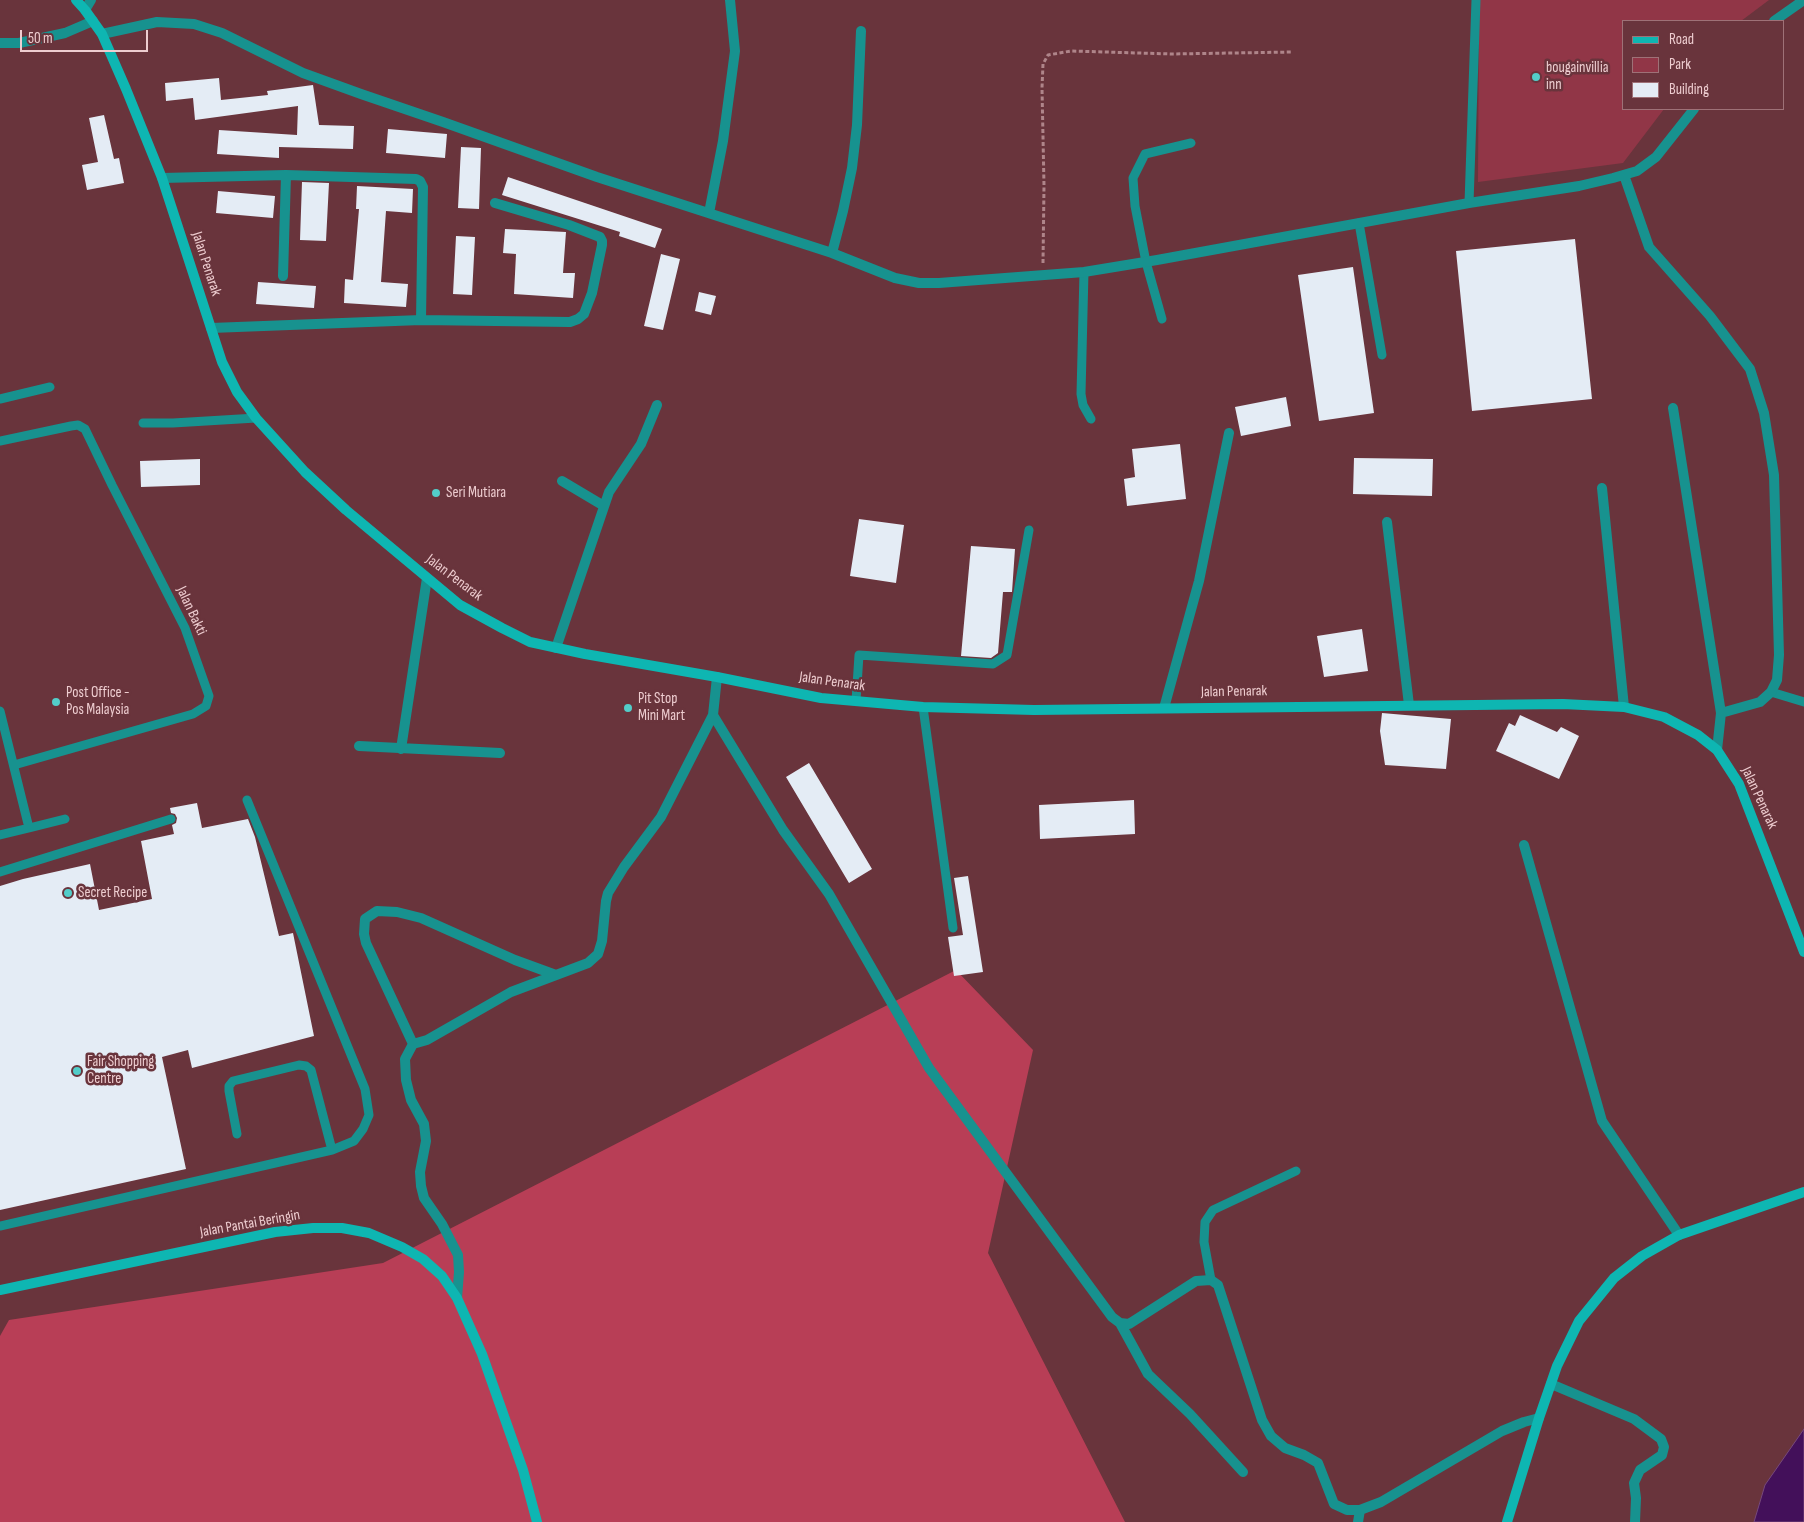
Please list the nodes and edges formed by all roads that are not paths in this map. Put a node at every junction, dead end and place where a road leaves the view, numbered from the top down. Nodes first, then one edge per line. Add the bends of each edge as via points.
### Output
1 (76, 0) edge
2 (91, 0) edge
3 (730, 0) edge
4 (1476, 0) edge
5 (1804, 0) edge
6 (85, 10) junction
7 (1775, 20) edge
8 (93, 21) junction
9 (861, 31) dead end
10 (102, 34) junction
11 (0, 44) edge
12 (1693, 110) edge
13 (1191, 143) dead end
14 (286, 175) junction
15 (1624, 175) junction
16 (162, 178) junction
17 (495, 203) dead end
18 (1468, 203) junction
19 (709, 213) junction
20 (1359, 223) junction
21 (832, 253) junction
22 (1146, 262) junction
23 (1084, 272) junction
24 (283, 276) dead end
25 (1162, 319) dead end
26 (421, 320) junction
27 (211, 328) junction
28 (1382, 355) dead end
29 (50, 387) dead end
30 (0, 399) edge
31 (657, 406) dead end
32 (1673, 408) dead end
33 (256, 418) junction
34 (1091, 419) dead end
35 (143, 423) dead end
36 (1229, 433) dead end
37 (0, 441) edge
38 (562, 481) dead end
39 (1602, 488) dead end
40 (604, 506) junction
41 (1387, 522) dead end
42 (1029, 530) dead end
43 (427, 578) junction
44 (556, 648) junction
45 (717, 677) junction
46 (1771, 692) junction
47 (856, 701) junction
48 (1804, 702) edge
49 (1409, 705) junction
50 (923, 707) junction
51 (1624, 707) junction
52 (1164, 708) junction
53 (0, 712) edge
54 (1721, 714) junction
55 (713, 715) junction
56 (359, 746) dead end
57 (401, 749) junction
58 (1717, 750) junction
59 (500, 754) dead end
60 (14, 765) junction
61 (247, 800) dead end
62 (65, 819) dead end
63 (171, 819) dead end
64 (29, 828) junction
65 (0, 835) edge
66 (1524, 845) dead end
67 (0, 872) edge
68 (953, 928) dead end
69 (1804, 952) edge
70 (556, 975) junction
71 (413, 1044) junction
72 (237, 1134) dead end
73 (332, 1150) junction
74 (1296, 1171) dead end
75 (1804, 1192) edge
76 (0, 1226) edge
77 (1679, 1235) junction
78 (1211, 1280) junction
79 (0, 1290) edge
80 (457, 1298) junction
81 (1120, 1323) junction
82 (1551, 1384) junction
83 (1539, 1418) junction
84 (1243, 1472) dead end
85 (1360, 1510) junction
86 (537, 1522) edge
87 (1358, 1522) edge
88 (1507, 1522) edge
89 (1635, 1522) edge

1 - 6 street, Jalan Penarak
2 - 6 street
3 - 19 street via 735,52
4 - 18 lane
5 - 7 street
6 - 8 street, Jalan Penarak
8 - 10 street, Jalan Penarak
8 - 11 street via 65,33
9 - 21 street via 852,168
10 - 16 street, Jalan Penarak
10 - 19 street via 156,22 194,24 222,33 303,73
12 - 15 street via 1656,157 1637,171
13 - 22 lane via 1145,154 1133,178
14 - 16 street
14 - 24 street
14 - 26 street via 416,179 420,182 423,187
15 - 18 street via 1578,186
15 - 46 street via 1649,247 1710,316 1750,369 1764,414 1774,475 1777,590 1778,672
16 - 27 street, Jalan Penarak
17 - 26 street via 569,225 600,238 602,246 584,314 570,322
18 - 20 street
19 - 21 street
20 - 22 street
20 - 28 lane
21 - 23 street via 895,278 919,283
22 - 23 street
22 - 25 lane
23 - 34 lane via 1081,394
26 - 27 street
27 - 33 street, Jalan Penarak via 233,385
29 - 30 lane
31 - 40 street via 641,444 609,492
32 - 54 street
33 - 35 lane
33 - 43 street, Jalan Penarak via 304,472
36 - 52 street via 1199,581
37 - 60 lane, Jalan Bakti via 78,425 85,429 185,628 208,696 206,706 193,714
38 - 40 street
39 - 51 street
40 - 44 street
41 - 49 street
42 - 47 lane via 1007,655 994,664 859,655
43 - 44 street, Jalan Penarak via 460,605 502,628 530,642
43 - 57 street
44 - 45 street, Jalan Penarak
45 - 47 street, Jalan Penarak via 822,698
45 - 55 street
46 - 48 lane
46 - 54 street via 1760,702
47 - 50 street, Jalan Penarak
49 - 51 street, Jalan Penarak
49 - 52 street, Jalan Penarak
50 - 52 street, Jalan Penarak via 1034,710
50 - 68 lane
51 - 58 street, Jalan Penarak via 1664,717 1698,734
53 - 60 lane
54 - 58 street
55 - 70 street via 661,817 608,893 598,954 588,963
55 - 81 street via 783,830 829,894 929,1068 1112,1317
56 - 57 street
57 - 59 street
58 - 69 street, Jalan Penarak via 1739,784
60 - 64 lane
61 - 73 lane via 366,1089 369,1114 363,1129 354,1141
62 - 64 lane
63 - 67 lane
64 - 65 lane
66 - 77 street via 1602,1120
70 - 71 street via 511,992 427,1040
70 - 71 street via 421,918 377,911 365,919 366,943
71 - 80 street via 405,1059 406,1080 411,1100 424,1124 426,1141 420,1186 458,1255
72 - 73 lane via 229,1091 233,1081 306,1066 311,1070
73 - 76 lane
74 - 78 lane via 1213,1210 1205,1222 1204,1242
75 - 77 street
77 - 82 street via 1642,1256 1614,1278 1579,1321
78 - 81 street via 1196,1282 1129,1324
78 - 85 street via 1218,1285 1262,1420 1271,1436 1285,1448 1318,1463 1334,1504 1347,1510
79 - 80 street, Jalan Pantai Beringin via 275,1232 342,1228 369,1234 422,1259 442,1276
80 - 86 street, Jalan Pantai Beringin via 482,1354 523,1470
81 - 84 street via 1148,1374
82 - 83 street
82 - 89 street via 1634,1419 1661,1439 1662,1455 1640,1470 1634,1483
83 - 85 street via 1502,1431 1381,1502
83 - 88 street
85 - 87 street

